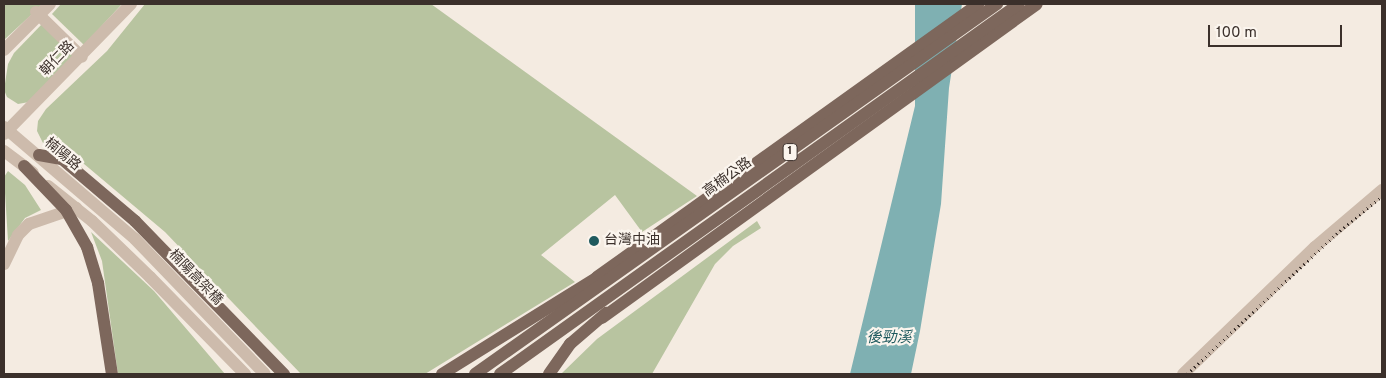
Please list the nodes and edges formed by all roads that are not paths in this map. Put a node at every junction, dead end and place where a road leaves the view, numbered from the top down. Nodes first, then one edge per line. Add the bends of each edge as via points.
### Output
1 (50, 4) edge
2 (131, 4) edge
3 (978, 4) edge
4 (997, 4) edge
5 (1019, 4) edge
6 (1037, 4) edge
7 (37, 14) junction
8 (966, 19) junction
9 (4, 50) edge
10 (82, 57) junction
11 (5, 128) edge
12 (4, 151) edge
13 (39, 155) junction
14 (24, 166) joint
15 (1382, 190) edge
16 (101, 207) joint
17 (71, 209) junction
18 (655, 250) junction
19 (4, 264) edge
20 (669, 271) junction
21 (599, 282) junction
22 (631, 288) junction
23 (593, 305) junction
24 (602, 318) junction
25 (108, 356) junction
26 (105, 374) edge
27 (112, 374) edge
28 (245, 374) edge
29 (265, 374) edge
30 (284, 374) edge
31 (442, 374) edge
32 (475, 374) edge
33 (500, 374) edge
34 (549, 374) edge
35 (1183, 374) edge

1 - 7 street
2 - 10 street, 朝仁路
3 - 8 main road, 高楠公路 / 1
4 - 8 main road, 高楠公路 / 1
5 - 18 main road, 高楠公路 / 1 via 895,92
6 - 20 main road, 1
7 - 9 street
7 - 10 street
8 - 18 main road, 高楠公路 / 1 via 894,76
8 - 18 main road, 高楠公路 / 1 via 895,62
10 - 11 street, 朝仁路
11 - 13 street, 楠陽路
12 - 14 street
13 - 16 street, 楠陽路
13 - 30 main road via 62,159 135,221
14 - 17 main road
15 - 35 street via 1315,247
16 - 29 street, 楠陽高架橋 via 164,267
17 - 19 street via 26,227
17 - 25 main road via 91,259
17 - 28 street via 92,221
18 - 21 main road, 高楠公路 / 1
18 - 21 main road via 626,263
18 - 22 main road
18 - 23 main road, 高楠公路 / 1
20 - 22 main road
20 - 24 main road, 1
21 - 31 main road
21 - 32 main road, 高楠公路 / 1
22 - 23 main road
22 - 24 main road
23 - 33 main road, 高楠公路 / 1
24 - 34 main road via 570,344
25 - 26 main road
25 - 27 main road

